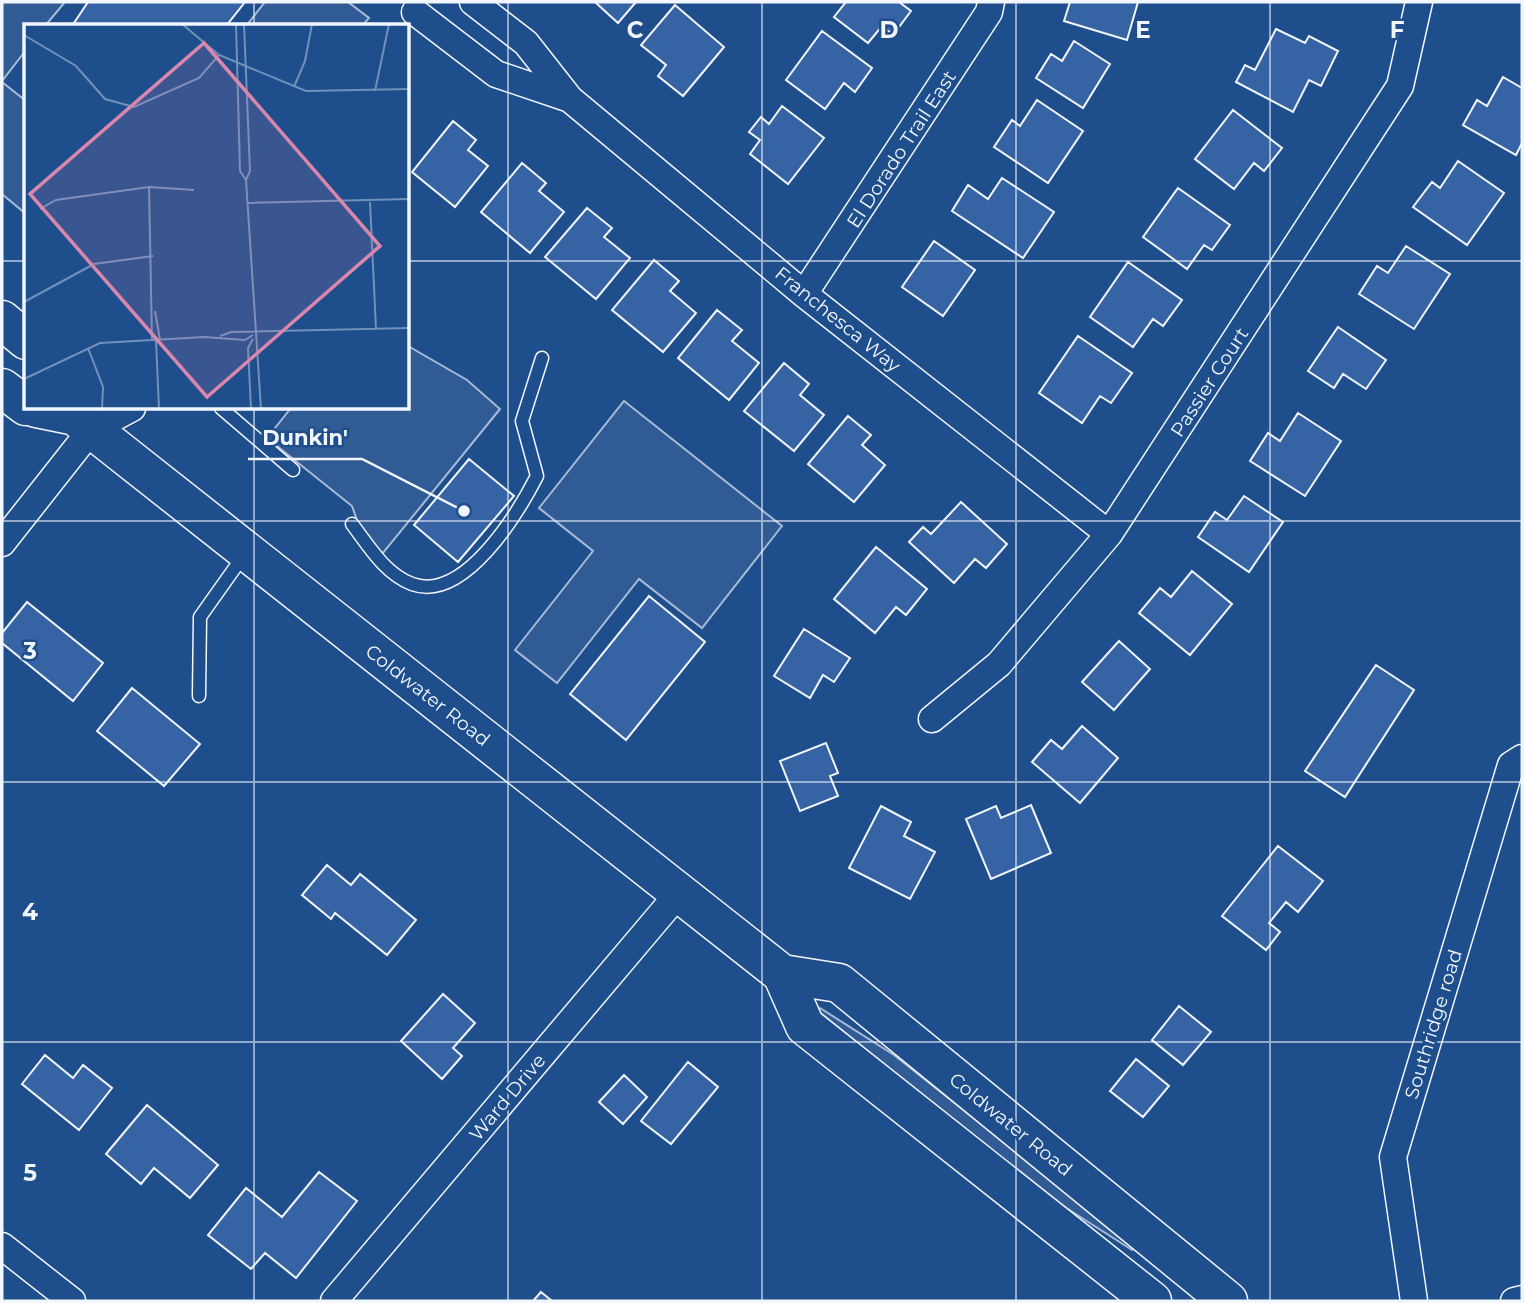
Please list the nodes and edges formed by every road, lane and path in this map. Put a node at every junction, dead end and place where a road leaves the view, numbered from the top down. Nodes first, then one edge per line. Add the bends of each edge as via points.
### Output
1 (473, 2) edge
2 (992, 2) edge
3 (1419, 2) edge
4 (414, 13) edge
5 (570, 99) junction
6 (804, 294) junction
7 (2, 320) edge
8 (24, 338) edge
9 (542, 358) dead end
10 (2, 388) edge
11 (24, 404) edge
12 (49, 410) edge
13 (118, 410) edge
14 (223, 410) edge
15 (83, 415) edge
16 (293, 470) dead end
17 (352, 524) dead end
18 (1109, 534) junction
19 (2, 543) edge
20 (247, 552) junction
21 (199, 696) dead end
22 (932, 719) dead end
23 (1522, 758) edge
24 (680, 893) junction
25 (782, 974) junction
26 (2, 1246) edge
27 (1522, 1299) edge
28 (72, 1301) edge
29 (334, 1301) edge
30 (1152, 1301) edge
31 (1228, 1301) edge
32 (1414, 1301) edge
33 (1514, 1301) edge

1 - 5 street, Franchesca Way via 526,43
2 - 6 street, El Dorado Trail East via 913,132
3 - 18 street, Passier Court via 1401,86
4 - 5 street, Franchesca Way via 496,74
5 - 6 street, Franchesca Way
6 - 18 street, Franchesca Way
7 - 8 main road
9 - 17 lane via 522,421 537,476 521,508 475,564 444,584 413,584 382,564
10 - 11 main road
12 - 15 main road, Coldwater Road
13 - 15 street
14 - 16 lane
15 - 19 street
15 - 20 main road, Coldwater Road
18 - 22 street, Passier Court via 999,664
20 - 21 lane via 200,617
20 - 24 main road, Coldwater Road
23 - 32 street, Southridge road via 1511,765 1392,1157
24 - 25 main road, Coldwater Road
24 - 29 street, Ward Drive
25 - 30 main road, Coldwater Road via 804,1026
25 - 31 main road, Coldwater Road via 839,983
26 - 28 street
27 - 33 street

